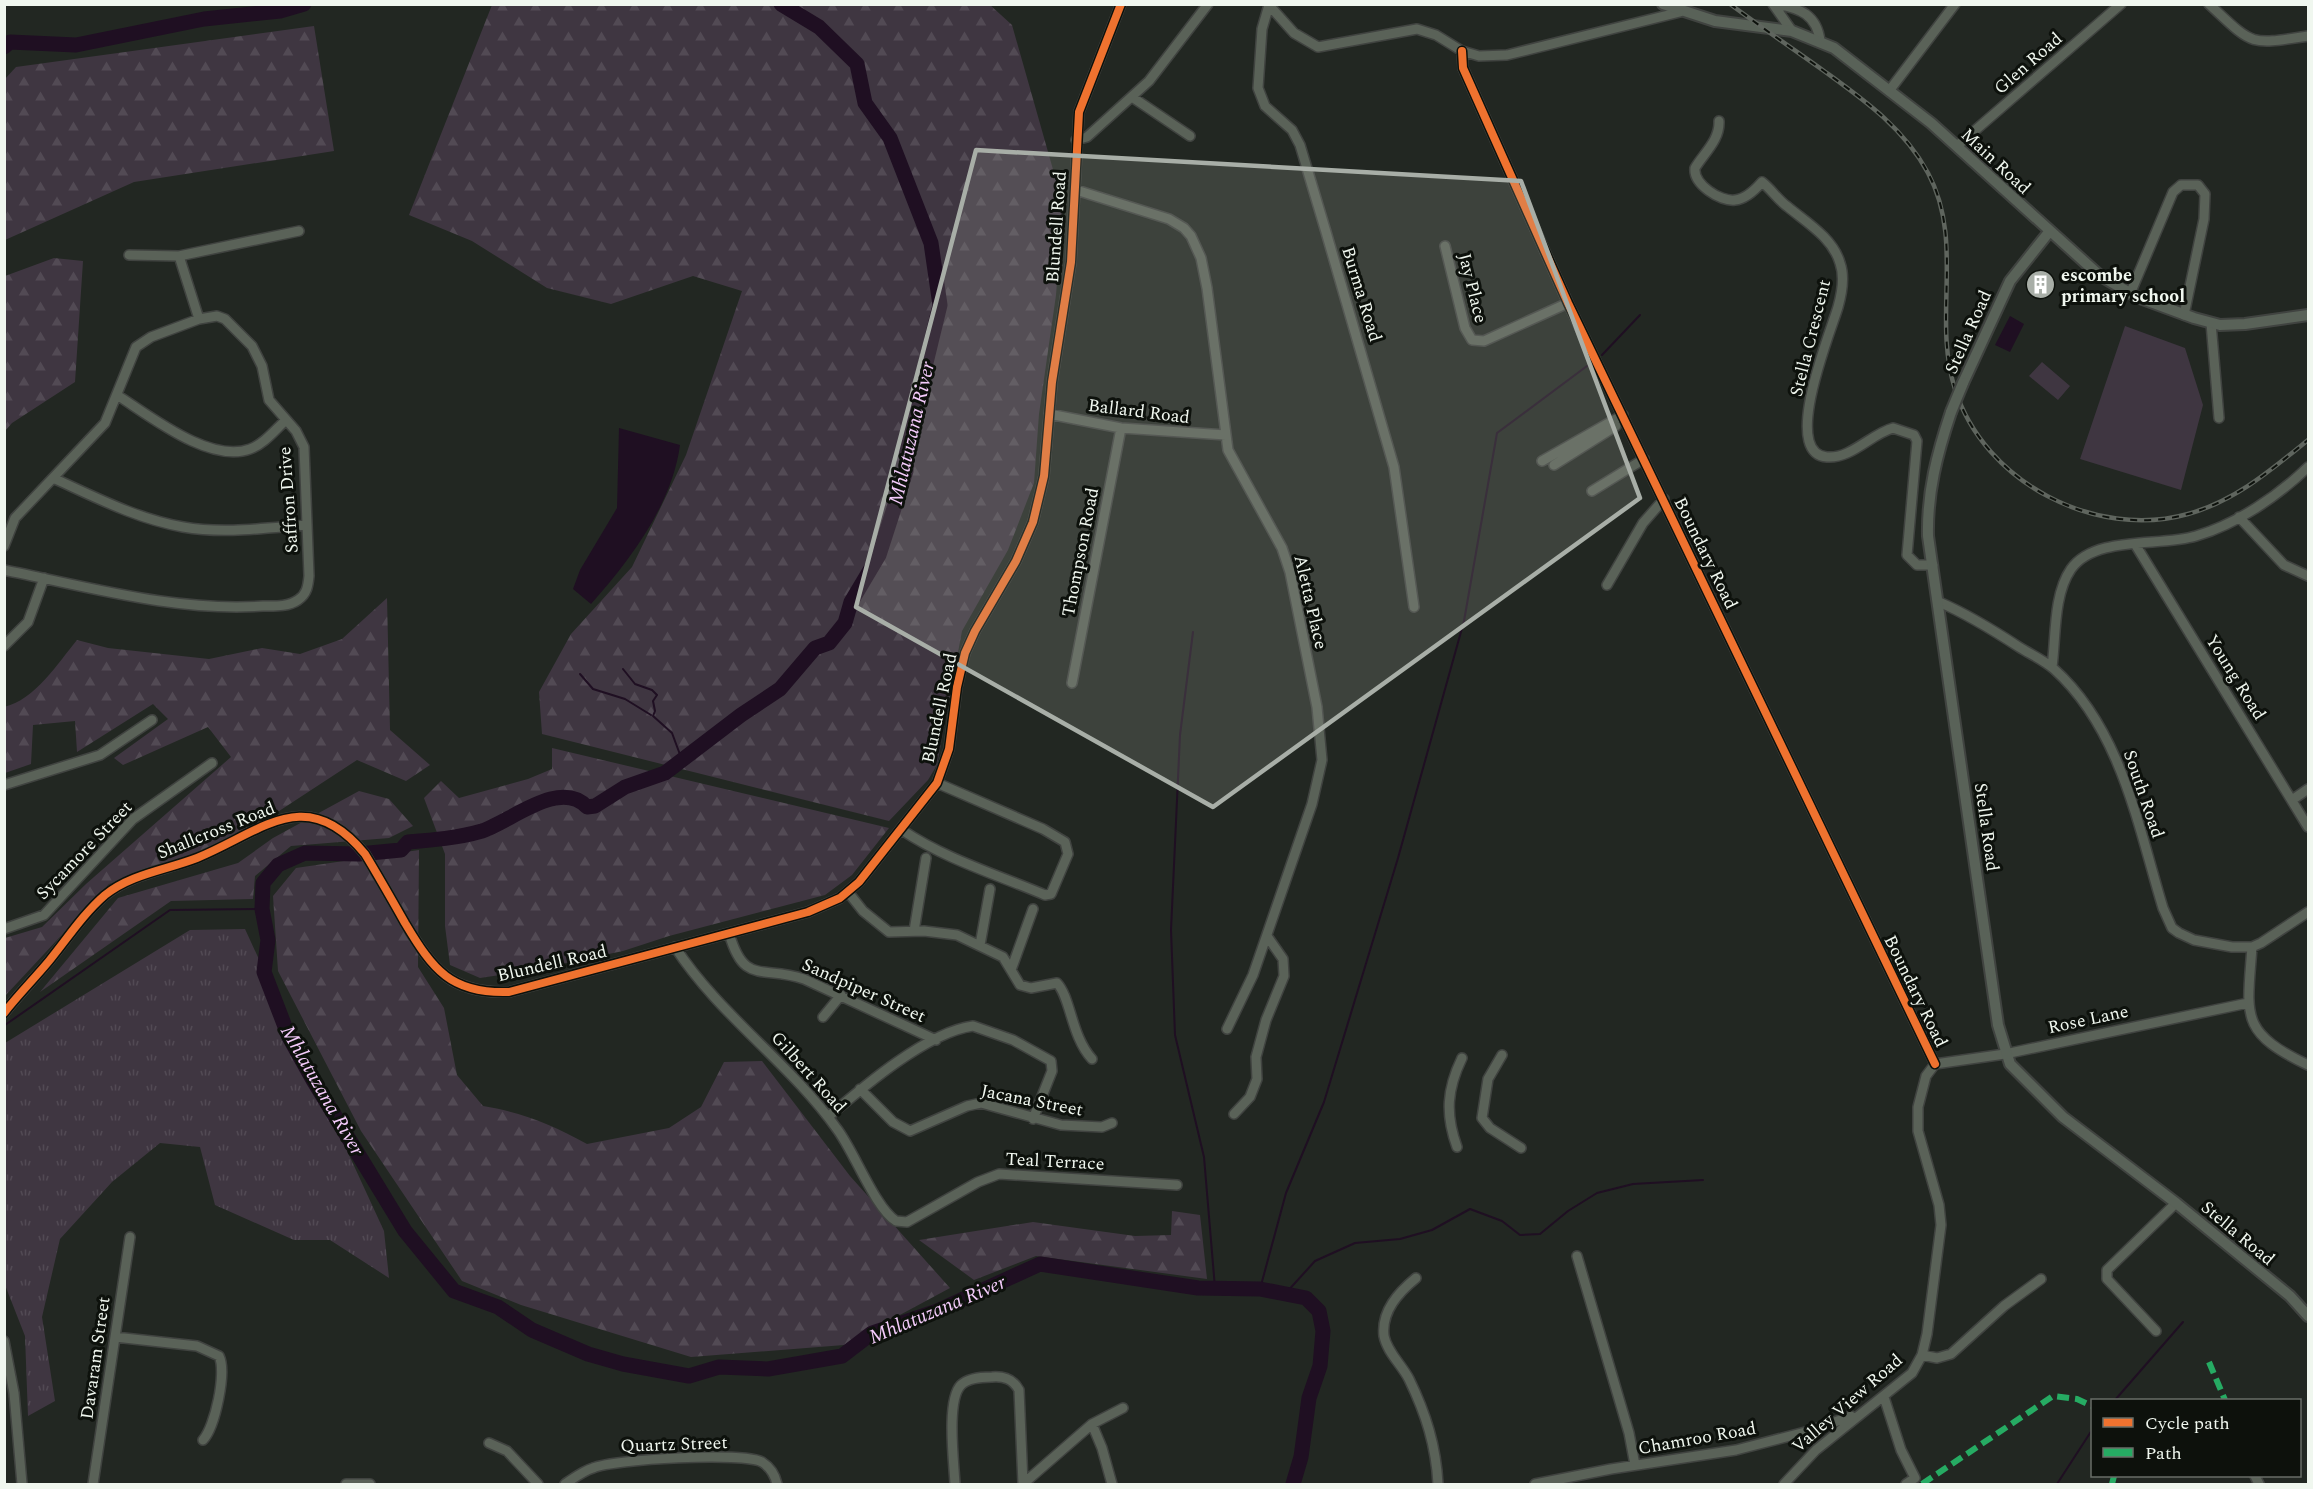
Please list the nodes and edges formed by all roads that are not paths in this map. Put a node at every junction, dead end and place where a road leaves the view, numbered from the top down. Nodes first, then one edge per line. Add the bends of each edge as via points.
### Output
1 (1121, 4) edge
2 (1208, 4) edge
3 (1663, 4) edge
4 (1775, 4) edge
5 (1955, 4) edge
6 (2121, 4) edge
7 (2209, 4) edge
8 (1268, 5) edge
9 (1680, 12) junction
10 (1792, 31) junction
11 (2308, 36) edge
12 (1820, 41) junction
13 (1462, 51) junction
14 (1889, 91) junction
15 (1132, 97) junction
16 (1719, 121) dead end
17 (1190, 136) dead end
18 (1076, 140) junction
19 (1957, 146) junction
20 (1076, 190) junction
21 (299, 231) dead end
22 (2049, 232) junction
23 (1445, 246) dead end
24 (129, 255) dead end
25 (179, 256) junction
26 (2130, 294) junction
27 (1568, 303) junction
28 (2184, 315) junction
29 (2308, 315) edge
30 (199, 319) junction
31 (2211, 323) junction
32 (117, 395) junction
33 (1049, 414) junction
34 (1624, 418) junction
35 (2219, 418) dead end
36 (286, 420) junction
37 (1121, 428) junction
38 (1226, 435) junction
39 (1644, 459) junction
40 (1542, 461) dead end
41 (1554, 465) dead end
42 (2308, 467) edge
43 (54, 478) junction
44 (1592, 491) dead end
45 (1664, 499) junction
46 (2239, 517) junction
47 (307, 525) junction
48 (2135, 544) junction
49 (4, 546) edge
50 (1933, 566) junction
51 (4, 570) edge
52 (2308, 576) edge
53 (44, 578) junction
54 (1607, 585) dead end
55 (1939, 602) junction
56 (1414, 607) dead end
57 (4, 646) edge
58 (2052, 668) junction
59 (1072, 683) dead end
60 (153, 720) dead end
61 (212, 763) dead end
62 (937, 783) junction
63 (4, 785) edge
64 (2308, 789) edge
65 (2292, 800) junction
66 (318, 819) joint
67 (2308, 827) edge
68 (902, 830) junction
69 (926, 858) dead end
70 (990, 889) dead end
71 (848, 892) junction
72 (1033, 909) dead end
73 (2308, 912) edge
74 (4, 930) edge
75 (914, 931) junction
76 (729, 933) junction
77 (1266, 936) junction
78 (980, 945) junction
79 (675, 947) junction
80 (2252, 947) junction
81 (1011, 970) junction
82 (842, 995) junction
83 (2248, 1002) junction
84 (4, 1013) edge
85 (823, 1017) dead end
86 (1227, 1029) dead end
87 (936, 1040) junction
88 (2005, 1054) junction
89 (1502, 1055) dead end
90 (1462, 1058) dead end
91 (1092, 1059) dead end
92 (1935, 1064) junction
93 (2308, 1065) edge
94 (860, 1089) junction
95 (1234, 1114) dead end
96 (828, 1117) junction
97 (1033, 1119) junction
98 (1112, 1123) dead end
99 (1457, 1147) dead end
100 (1521, 1148) dead end
101 (1177, 1185) dead end
102 (2176, 1203) junction
103 (908, 1222) joint
104 (130, 1236) dead end
105 (1577, 1256) dead end
106 (1416, 1278) dead end
107 (2041, 1279) dead end
108 (2308, 1316) edge
109 (2156, 1331) dead end
110 (114, 1337) junction
111 (4, 1341) edge
112 (1922, 1355) junction
113 (1884, 1397) junction
114 (1123, 1408) dead end
115 (1861, 1412) junction
116 (1092, 1424) junction
117 (203, 1440) dead end
118 (489, 1443) dead end
119 (1635, 1465) junction
120 (22, 1485) edge
121 (93, 1485) edge
122 (346, 1485) edge
123 (370, 1485) edge
124 (538, 1485) edge
125 (565, 1485) edge
126 (777, 1485) edge
127 (956, 1485) edge
128 (1023, 1485) edge
129 (1112, 1485) edge
130 (1438, 1485) edge
131 (1535, 1485) edge
132 (1784, 1485) edge
133 (1906, 1485) edge

1 - 18 street, Blundell Road via 1079,112
2 - 15 street via 1149,81
3 - 9 main road, Main Road
4 - 10 street
4 - 12 street via 1812,18
5 - 14 street
6 - 19 street, Glen Road
7 - 11 street via 2245,38 2256,42
8 - 13 street via 1294,33 1318,46 1416,29
8 - 56 street, Burma Road via 1262,29 1258,88 1265,106 1292,130 1303,156 1394,467
9 - 10 main road, Main Road via 1714,21
9 - 13 street via 1507,55 1479,56
10 - 12 main road, Main Road
12 - 14 main road, Main Road
13 - 27 street, Boundary Road via 1467,78
14 - 19 main road, Main Road
15 - 17 street
15 - 18 street via 1087,138
16 - 50 street, Stella Crescent via 1713,144 1695,168 1697,178 1726,200 1742,199 1762,182 1786,207 1806,219 1840,261 1841,292 1812,387 1808,416 1811,448 1817,454 1831,457 1893,428 1914,435 1917,441 1907,555 1917,565
18 - 20 street, Blundell Road
19 - 22 main road, Main Road
20 - 33 street, Blundell Road via 1071,262
20 - 38 street, Aletta Place via 1169,219 1191,237 1201,258 1207,288
21 - 25 street
22 - 26 main road, Main Road via 2099,275
22 - 50 main road, Stella Road, bridge via 2010,281 1963,383 1938,449 1929,493 1928,536
23 - 27 street, Jay Place via 1465,328 1472,340 1484,341
24 - 25 street
25 - 30 street
26 - 28 main road, Main Road
26 - 28 street via 2173,192 2181,185 2198,185 2205,194 2204,219
27 - 34 street, Boundary Road
28 - 31 main road, Main Road
29 - 31 main road, Main Road via 2245,324
30 - 32 street, Saffron Drive via 141,343 128,363
30 - 36 street, Saffron Drive via 225,319 247,339 258,354 269,400
31 - 35 street
32 - 36 street via 190,439 222,452 252,449
32 - 43 street, Saffron Drive via 105,423
33 - 37 street, Ballard Road
33 - 62 street, Blundell Road via 1040,500 1016,561 965,654 949,749
34 - 39 street, Boundary Road
34 - 40 street
34 - 41 street
36 - 47 street, Saffron Drive via 304,447
37 - 38 street, Ballard Road
37 - 59 street, Thompson Road
38 - 77 street, Aletta Place via 1234,464 1276,535 1290,572 1322,745 1311,804
39 - 44 street
39 - 45 street, Boundary Road
42 - 46 street via 2278,493
43 - 47 street via 133,513 185,527 236,530
43 - 49 street, Saffron Drive via 15,518
45 - 54 street via 1643,523
45 - 92 street, Boundary Road
46 - 48 street via 2195,537
46 - 52 street via 2284,565
47 - 53 street, Saffron Drive via 308,585 305,593 291,603 200,607
48 - 58 street via 2100,549 2072,568 2061,593
48 - 65 street, Young Road
50 - 55 main road, Stella Road
51 - 53 street, Saffron Drive
53 - 57 street via 28,622
55 - 58 street, South Road
55 - 88 main road, Stella Road
58 - 80 street, South Road via 2103,732 2119,765 2172,928 2194,940
60 - 63 street via 100,754
61 - 74 street, Sycamore Street via 134,819 44,915
62 - 68 street, Blundell Road
62 - 68 street via 1065,842 1068,854 1051,894 936,849
64 - 65 street
65 - 67 street, Young Road
66 - 79 street, Blundell Road via 352,837 426,958 461,986 509,992
66 - 84 street, Shallcross Road via 290,817 272,821 195,858 119,885 87,912
68 - 71 street, Blundell Road
69 - 75 street
70 - 78 street
71 - 75 street via 863,911 889,932
71 - 76 street, Blundell Road via 808,912
72 - 81 street
73 - 80 street
75 - 78 street via 957,935
76 - 79 street, Blundell Road
76 - 82 street, Sandpiper Street via 742,962 751,970 791,974
77 - 86 street, Aletta Place via 1253,975
77 - 95 street via 1283,959 1284,976 1263,1029 1256,1057 1257,1078 1250,1097
78 - 81 street via 1003,957
79 - 96 street, Gilbert Road via 698,980
80 - 83 street
81 - 91 street via 1016,982 1026,987 1059,985 1078,1038
82 - 85 street
82 - 87 street, Sandpiper Street
83 - 88 street, Rose Lane
83 - 93 street via 2252,1022 2267,1040
87 - 94 street
87 - 97 street via 966,1027 981,1027 1048,1059 1052,1071
88 - 92 street, Rose Lane
88 - 102 main road, Stella Road via 2019,1074 2062,1117
89 - 100 street via 1488,1079 1482,1118 1490,1128
90 - 99 street via 1448,1105
92 - 112 street, Valley View Road via 1926,1076 1918,1107 1918,1131 1941,1215
94 - 96 street
94 - 97 street, Jacana Street via 893,1122 910,1131 974,1104
96 - 103 street, Gilbert Road via 888,1215 896,1221
97 - 98 street, Jacana Street via 1085,1128
101 - 103 street, Teal Terrace via 999,1174
102 - 108 main road, Stella Road via 2290,1296
102 - 109 street via 2107,1270 2107,1279
104 - 110 street, Davaram Street
105 - 119 street
106 - 130 street via 1390,1305 1384,1335 1409,1378 1431,1430
107 - 112 street via 1951,1354 1937,1358
110 - 117 street via 197,1346 219,1356 222,1367 216,1411
110 - 121 street, Davaram Street
111 - 120 street via 14,1393
112 - 113 street, Valley View Road via 1912,1373
113 - 115 street, Valley View Road
113 - 133 street via 1901,1450 1915,1478
114 - 116 street
115 - 119 street, Chamroo Road via 1813,1430 1736,1450
115 - 132 street, Valley View Road via 1816,1450
116 - 128 street
116 - 129 street
118 - 124 street via 507,1451
119 - 131 street, Chamroo Road
122 - 123 street
125 - 126 street, Quartz Street via 593,1468 622,1461 740,1458 762,1462 774,1474
127 - 128 street via 956,1391 965,1382 999,1377 1016,1385 1021,1407

